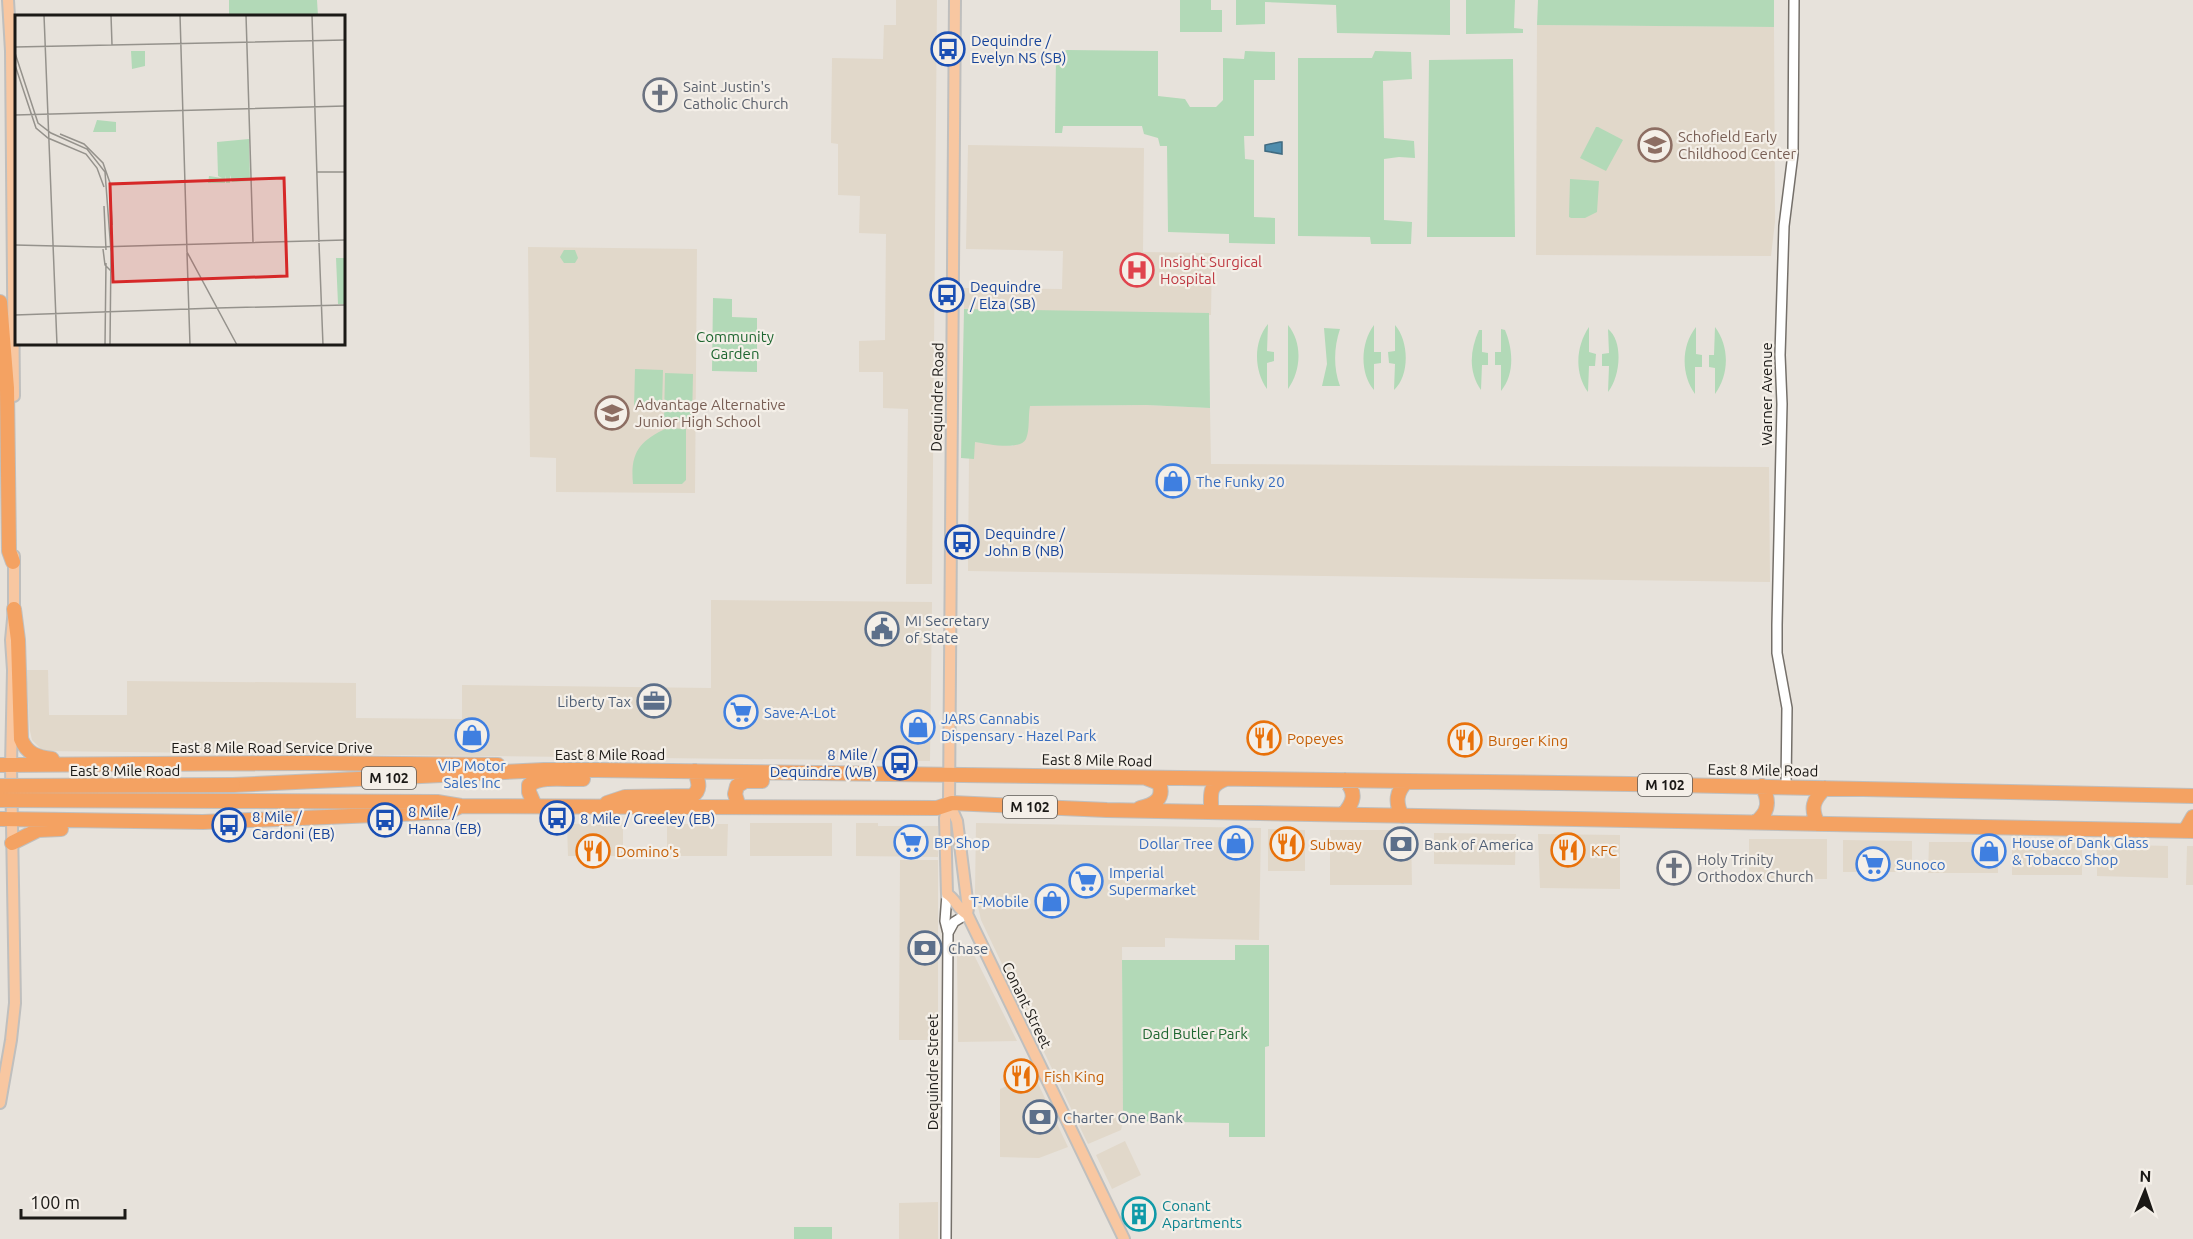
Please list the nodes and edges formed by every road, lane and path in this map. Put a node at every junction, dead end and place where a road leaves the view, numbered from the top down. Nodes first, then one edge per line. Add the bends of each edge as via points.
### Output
1 (8, 0) edge
2 (955, 0) edge
3 (1794, 0) edge
4 (0, 302) edge
5 (13, 562) junction
6 (14, 609) junction
7 (6, 766) edge
8 (93, 766) junction
9 (544, 770) junction
10 (632, 770) junction
11 (695, 771) junction
12 (931, 774) junction
13 (948, 774) junction
14 (1132, 776) junction
15 (1228, 778) junction
16 (1345, 780) junction
17 (1407, 781) junction
18 (0, 786) edge
19 (1762, 786) junction
20 (1786, 787) junction
21 (1825, 788) junction
22 (949, 798) junction
23 (2192, 799) edge
24 (0, 800) edge
25 (462, 806) junction
26 (535, 806) junction
27 (597, 806) junction
28 (739, 807) junction
29 (1111, 810) junction
30 (1211, 812) junction
31 (1343, 815) junction
32 (1402, 816) junction
33 (2193, 817) edge
34 (6, 819) edge
35 (117, 821) junction
36 (1756, 822) junction
37 (1818, 824) junction
38 (2189, 831) edge
39 (12, 843) junction
40 (947, 894) junction
41 (967, 914) junction
42 (948, 933) junction
43 (0, 1103) edge
44 (946, 1239) edge
45 (1124, 1239) edge

1 - 5 main road via 12,62
2 - 13 main road, Dequindre Road
3 - 20 street, Warner Avenue via 1793,154 1784,226 1780,356 1777,626 1777,653 1787,708
4 - 5 highway via 7,388 9,551
5 - 6 main road
6 - 7 main road
6 - 8 highway via 22,743 37,757
7 - 8 highway, East 8 Mile Road Service Drive
7 - 34 main road
8 - 9 highway, East 8 Mile Road Service Drive via 519,765
9 - 10 highway, East 8 Mile Road / M 102
9 - 18 highway, East 8 Mile Road / M 102, bridge via 233,785
10 - 11 highway, East 8 Mile Road / M 102
10 - 26 highway via 609,779 535,781 529,787
11 - 12 highway, East 8 Mile Road / M 102
11 - 27 highway via 699,789 692,796 625,797
12 - 13 highway, East 8 Mile Road / M 102
12 - 28 highway via 907,783 746,781 735,789
13 - 14 highway, East 8 Mile Road / M 102
13 - 22 main road, Dequindre Road
14 - 15 highway, East 8 Mile Road / M 102
14 - 29 highway via 1155,780 1161,788 1159,799 1146,807
15 - 16 highway, East 8 Mile Road / M 102
15 - 30 highway via 1213,787
16 - 17 highway, East 8 Mile Road / M 102
16 - 31 highway via 1354,794
17 - 19 highway, East 8 Mile Road / M 102
17 - 32 highway via 1396,800
19 - 20 highway, East 8 Mile Road / M 102
19 - 36 highway via 1767,807
20 - 21 highway, East 8 Mile Road / M 102
21 - 23 highway, East 8 Mile Road / M 102
21 - 37 highway via 1813,803
22 - 28 highway, East 8 Mile Road / M 102 via 937,808
22 - 29 highway, East 8 Mile Road / M 102
22 - 40 main road via 945,818
22 - 41 main road, Conant Street via 956,816
24 - 25 highway, East 8 Mile Road / M 102, bridge via 437,802
25 - 26 highway, East 8 Mile Road / M 102
25 - 35 highway, East 8 Mile Road via 448,812 203,822
26 - 27 highway, East 8 Mile Road / M 102
27 - 28 highway, East 8 Mile Road / M 102
29 - 30 highway, East 8 Mile Road / M 102
30 - 31 highway, East 8 Mile Road / M 102
31 - 32 highway, East 8 Mile Road / M 102
32 - 36 highway, East 8 Mile Road / M 102
33 - 38 highway
34 - 35 highway, East 8 Mile Road
34 - 39 main road
35 - 39 highway via 104,827 38,831
36 - 37 highway, East 8 Mile Road / M 102
37 - 38 highway, East 8 Mile Road / M 102
39 - 43 main road via 15,1003
40 - 41 main road, Conant Street
40 - 42 street, Dequindre Street
41 - 42 street via 954,922
41 - 45 main road, Conant Street
42 - 44 street, Dequindre Street

